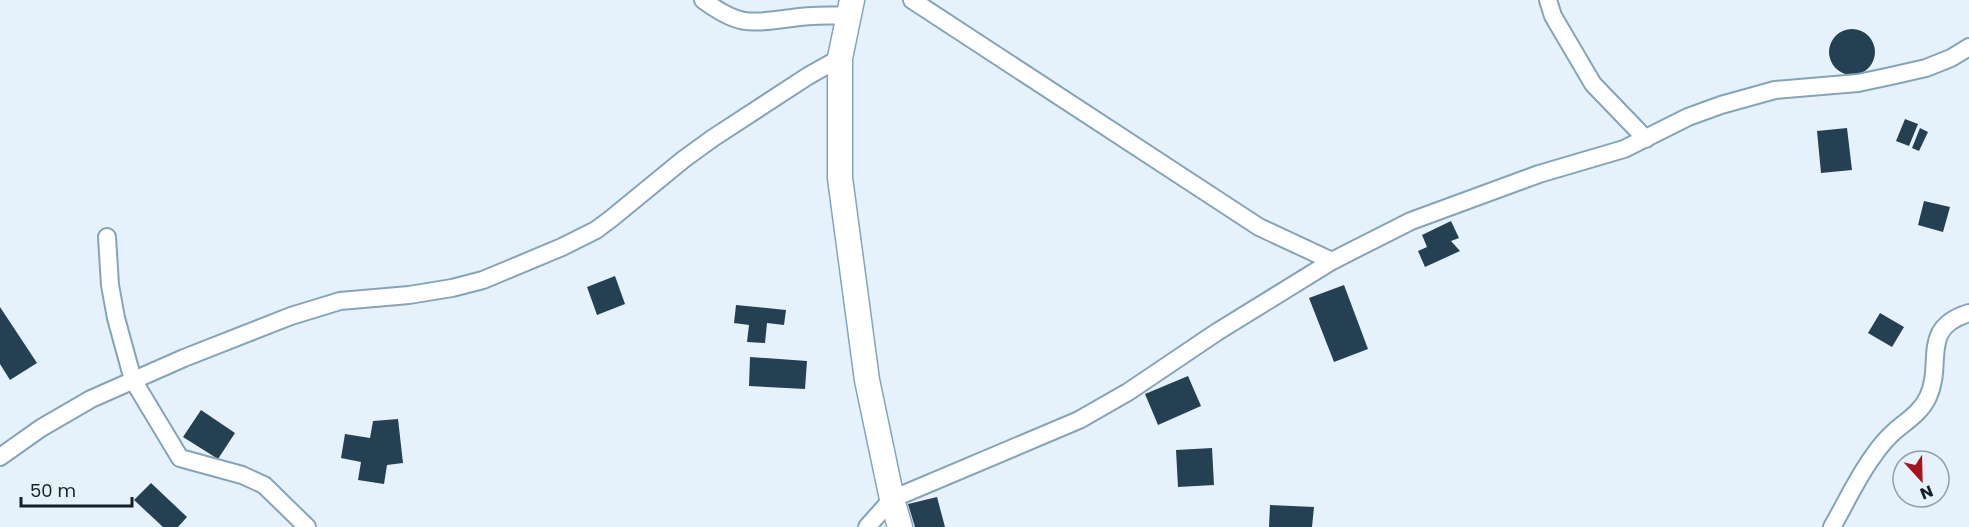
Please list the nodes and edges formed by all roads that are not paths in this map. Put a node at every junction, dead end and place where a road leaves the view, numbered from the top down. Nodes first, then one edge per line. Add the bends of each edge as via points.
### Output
1 (703, 0) edge
2 (912, 0) edge
3 (1548, 0) edge
4 (851, 8) edge
5 (1969, 47) edge
6 (840, 58) junction
7 (1646, 139) junction
8 (108, 237) dead end
9 (1332, 261) junction
10 (1969, 313) edge
11 (134, 380) junction
12 (0, 458) edge
13 (892, 499) junction
14 (307, 527) edge
15 (867, 527) edge
16 (900, 527) edge
17 (1832, 527) edge

1 - 4 street via 718,11 748,22
2 - 9 street via 1259,227
3 - 7 street via 1553,16 1593,84
4 - 6 main road
5 - 7 street via 1926,68 1858,83 1776,90 1720,105
6 - 11 street via 713,138 596,230 562,247 483,280 452,288 323,305
6 - 13 main road via 840,178 867,380
7 - 9 street via 1411,221
8 - 11 street via 116,318
9 - 13 street via 1079,420
10 - 17 street via 1946,324 1939,334 1927,398 1873,456
11 - 12 street via 41,428
11 - 14 street via 180,458 242,475 264,486
13 - 15 street
13 - 16 main road

